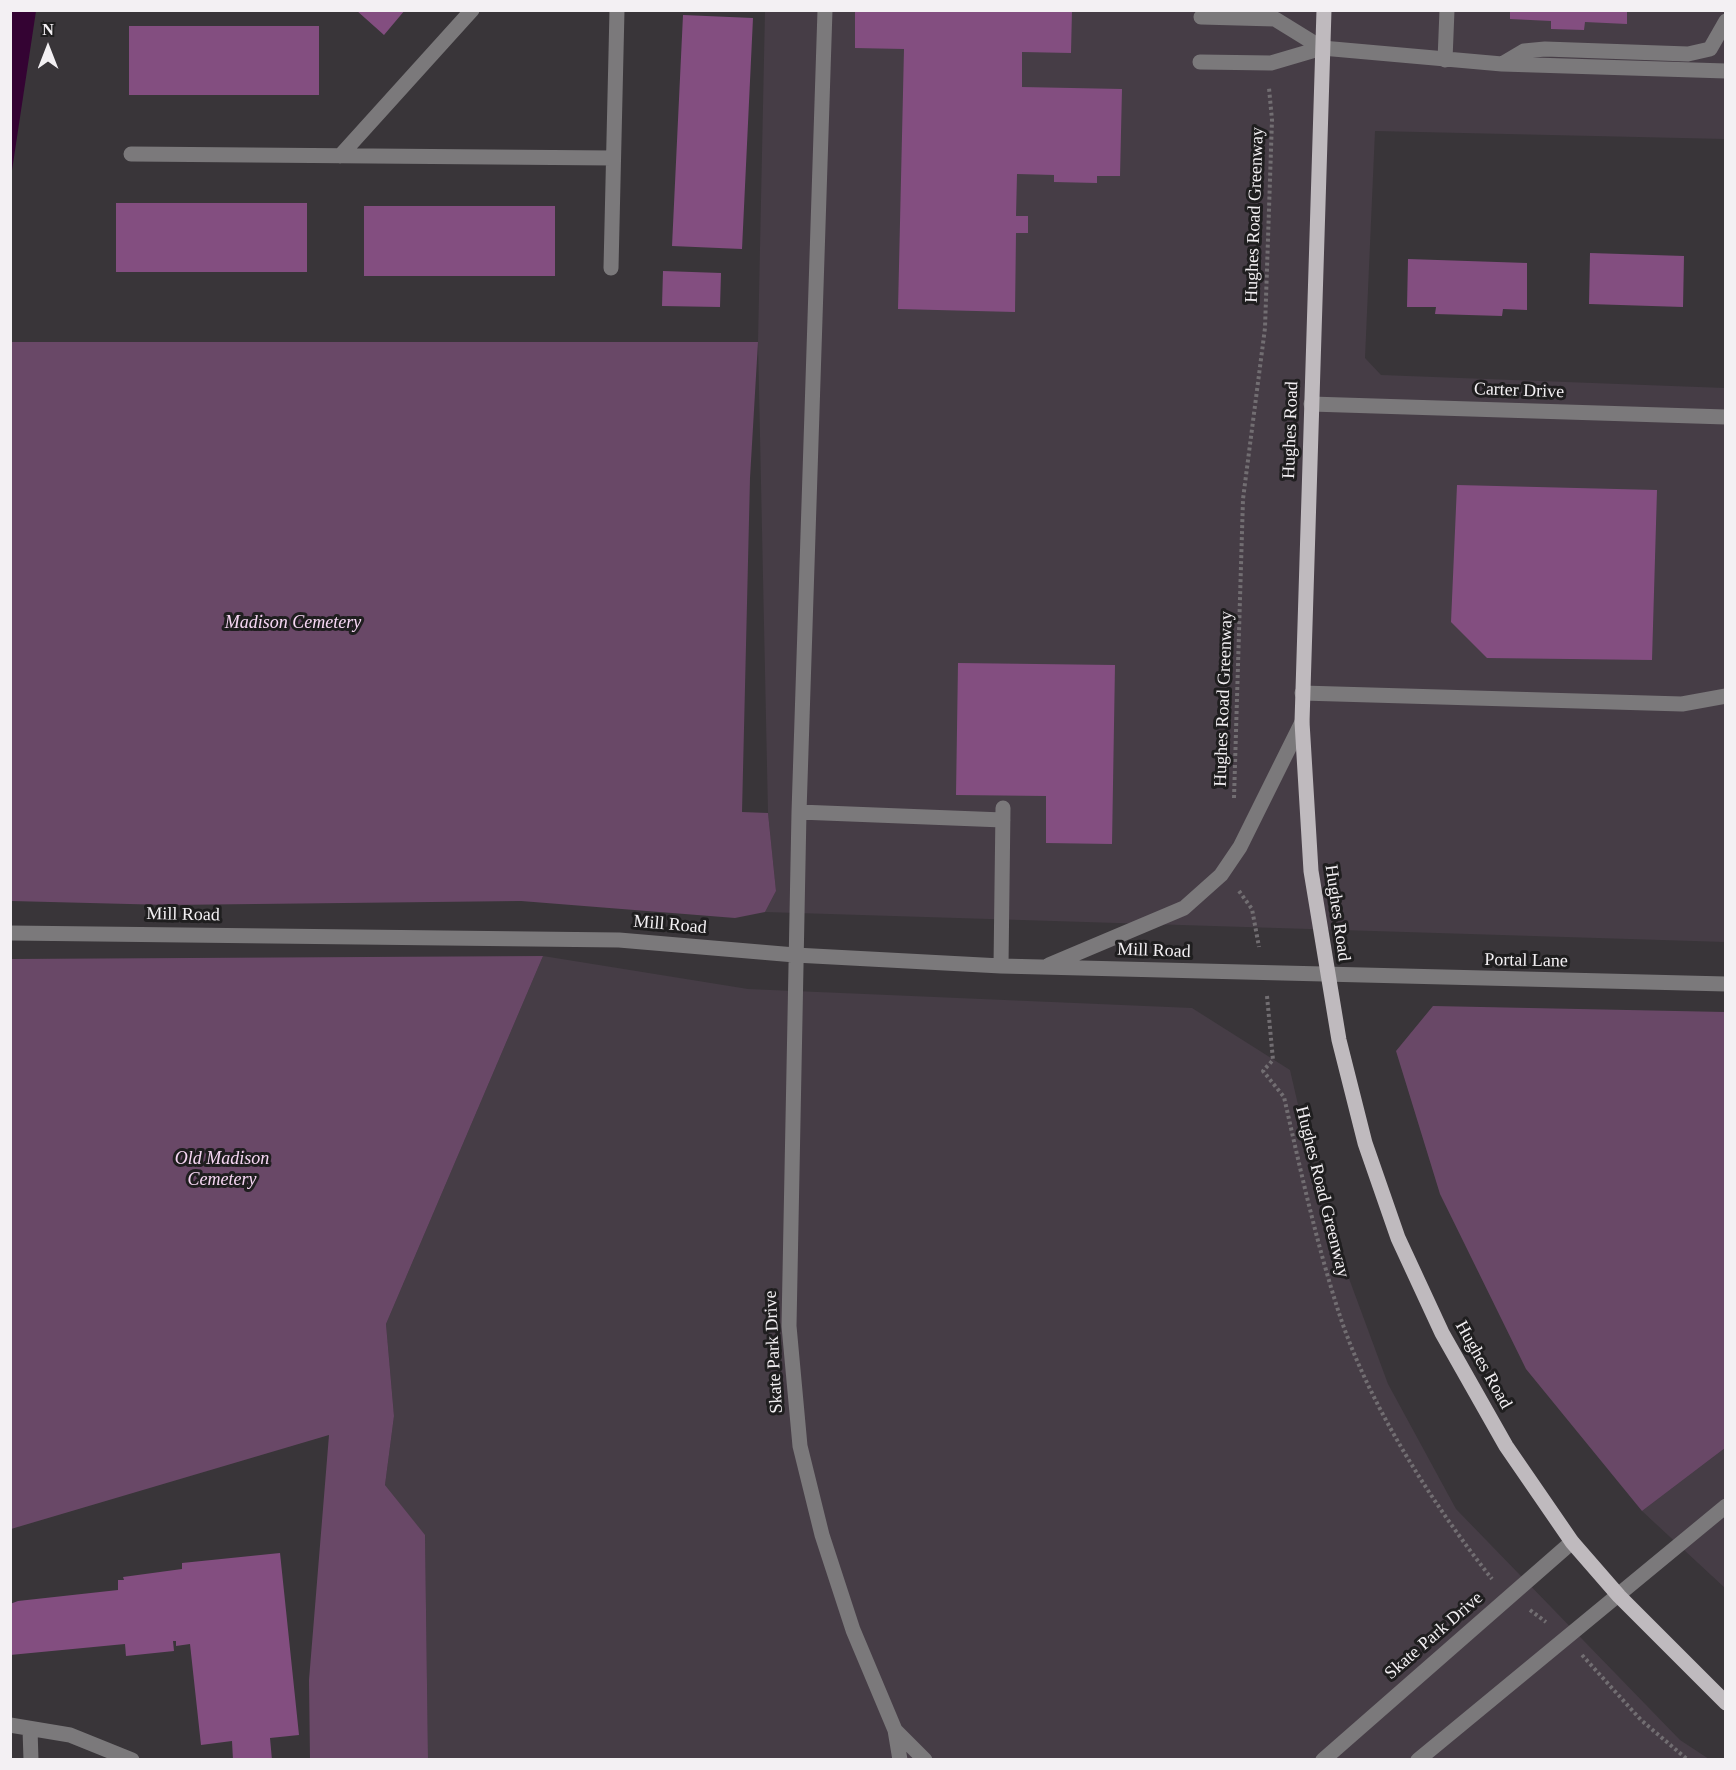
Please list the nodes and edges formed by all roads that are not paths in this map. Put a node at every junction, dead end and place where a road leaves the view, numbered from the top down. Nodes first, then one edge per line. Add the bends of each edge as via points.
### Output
1 (472, 10) edge
2 (617, 10) edge
3 (825, 10) edge
4 (1324, 10) edge
5 (1447, 10) edge
6 (1201, 17) dead end
7 (1725, 21) edge
8 (1322, 48) junction
9 (1445, 60) junction
10 (1200, 62) dead end
11 (1502, 64) junction
12 (1725, 71) edge
13 (131, 154) dead end
14 (340, 156) junction
15 (613, 158) junction
16 (611, 268) dead end
17 (1311, 405) junction
18 (1725, 417) edge
19 (1302, 693) junction
20 (1725, 696) edge
21 (1302, 722) junction
22 (799, 812) junction
23 (10, 933) edge
24 (795, 955) junction
25 (1001, 966) junction
26 (1045, 968) junction
27 (1326, 976) junction
28 (1725, 984) edge
29 (1725, 1506) edge
30 (1572, 1542) junction
31 (1619, 1596) junction
32 (1725, 1703) edge
33 (10, 1725) edge
34 (30, 1729) junction
35 (895, 1730) junction
36 (32, 1760) edge
37 (132, 1760) edge
38 (900, 1760) edge
39 (925, 1760) edge
40 (1323, 1760) edge
41 (1418, 1760) edge

1 - 14 street
2 - 15 street
3 - 22 street, Skate Park Drive
4 - 8 main road, Hughes Road
5 - 9 street
6 - 8 street via 1275,19
7 - 11 street via 1710,49 1688,54 1545,49 1524,51
8 - 9 street
8 - 10 street via 1271,63
8 - 17 main road, Hughes Road
9 - 11 street
11 - 12 street
13 - 14 street
14 - 15 street
15 - 16 street
17 - 18 street, Carter Drive
17 - 19 main road, Hughes Road
19 - 20 street via 1682,704
19 - 21 main road, Hughes Road
21 - 26 street via 1240,847 1221,875 1184,908
21 - 27 main road, Hughes Road via 1311,871
22 - 24 street, Skate Park Drive
22 - 25 street via 1003,814
23 - 24 street, Mill Road via 619,940
24 - 25 street, Mill Road
24 - 35 street, Skate Park Drive via 789,1326 800,1446 822,1536 853,1630
25 - 26 street, Mill Road
26 - 27 street, Mill Road
27 - 28 street, Portal Lane
27 - 30 main road, Hughes Road via 1365,1143 1398,1238 1442,1333 1506,1446
29 - 31 street
30 - 31 main road, Hughes Road
30 - 40 street, Skate Park Drive
31 - 32 main road, Hughes Road
31 - 41 street via 1564,1636
33 - 34 street
34 - 36 street
34 - 37 street via 70,1735
35 - 38 street, Skate Park Drive
35 - 39 street, Skate Park Drive

